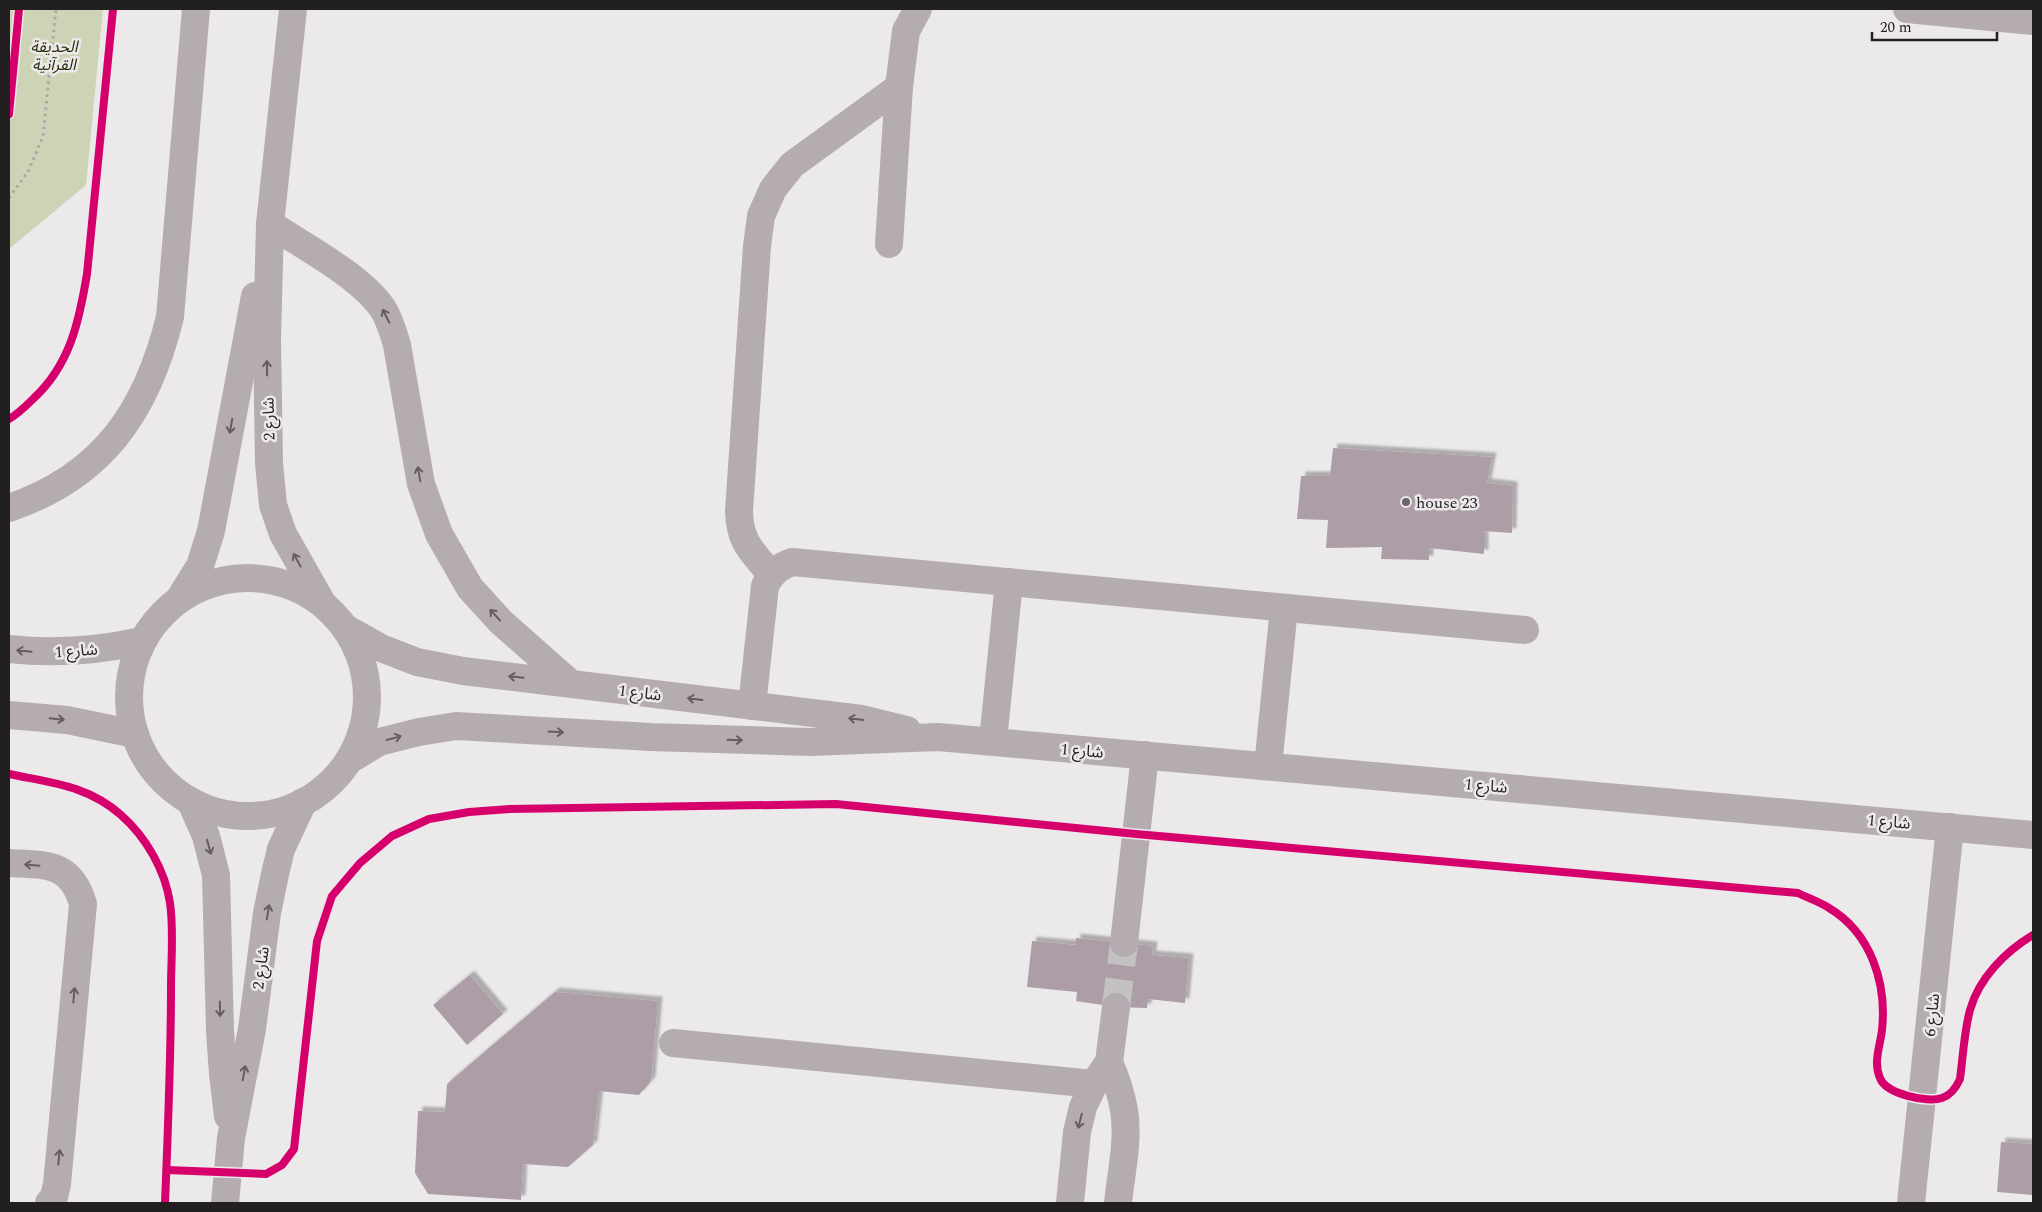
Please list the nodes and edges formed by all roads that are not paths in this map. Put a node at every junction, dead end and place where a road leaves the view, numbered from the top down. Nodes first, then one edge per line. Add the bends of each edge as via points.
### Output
1 (196, 9) edge
2 (293, 9) edge
3 (918, 9) edge
4 (1907, 9) edge
5 (2033, 21) edge
6 (899, 87) junction
7 (270, 224) junction
8 (889, 244) dead end
9 (9, 508) edge
10 (771, 575) junction
11 (1009, 582) junction
12 (180, 598) junction
13 (322, 602) junction
14 (1284, 608) junction
15 (348, 629) junction
16 (1525, 630) dead end
17 (142, 641) junction
18 (9, 649) edge
19 (570, 683) junction
20 (752, 706) junction
21 (9, 715) edge
22 (135, 734) junction
23 (938, 737) junction
24 (993, 741) junction
25 (1145, 755) junction
26 (351, 759) junction
27 (1268, 766) junction
28 (191, 802) junction
29 (303, 802) junction
30 (1950, 827) junction
31 (2033, 835) edge
32 (9, 863) edge
33 (1124, 943) tunnel mouth
34 (1116, 1007) tunnel mouth
35 (673, 1043) dead end
36 (1102, 1073) junction
37 (231, 1138) junction
38 (49, 1203) edge
39 (225, 1203) edge
40 (1070, 1203) edge
41 (1118, 1203) edge
42 (1911, 1203) edge

1 - 9 street via 174,284 162,349 132,414 110,446 75,474 35,499
2 - 7 street, شارع 2
3 - 6 street via 906,31
4 - 5 street
6 - 8 street
6 - 10 street via 792,165 773,189 761,216 739,511 740,530 745,543
7 -> 12 street, شارع 2 via 215,512 200,566
13 -> 7 street, شارع 2 via 283,534 273,505 266,340
19 -> 7 street via 501,622 470,588 439,534 421,484 397,344 383,310 356,280
10 - 11 street via 792,562
10 - 20 street via 765,586
11 - 14 street
11 - 24 street
12 - 13 street via 203,586 227,579 251,578 276,580
12 - 17 street
13 - 15 street
14 - 16 street
14 - 27 street
19 -> 15 street, شارع 1 via 463,671 417,662 381,648
15 - 26 street via 360,654 367,680 368,707 362,734
17 -> 18 street, شارع 1 via 75,652
17 - 22 street via 129,687 129,711
20 -> 19 street, شارع 1
23 -> 20 street, شارع 1 via 862,720
21 -> 22 street via 67,720
22 - 28 street via 156,774
23 - 24 street, شارع 1
26 -> 23 street, شارع 1 via 380,742 456,726 810,742
24 - 25 street, شارع 1
25 - 27 street, شارع 1
25 - 33 street
26 - 29 street via 327,786
27 - 30 street, شارع 1
28 - 29 street via 218,812 247,816 276,812
28 -> 37 street, شارع 2 via 206,836 216,875 221,1040
37 -> 29 street, شارع 2 via 252,1029 275,874 281,849
30 - 31 street, شارع 1
30 - 42 street, شارع 6
38 -> 32 street via 54,1197 56,1184 83,904 78,888 68,875 53,867
34 - 36 street
35 - 36 street
36 -> 40 street via 1083,1107 1077,1132
36 - 41 street via 1119,1086 1124,1112 1125,1138
37 - 39 street, شارع 2

